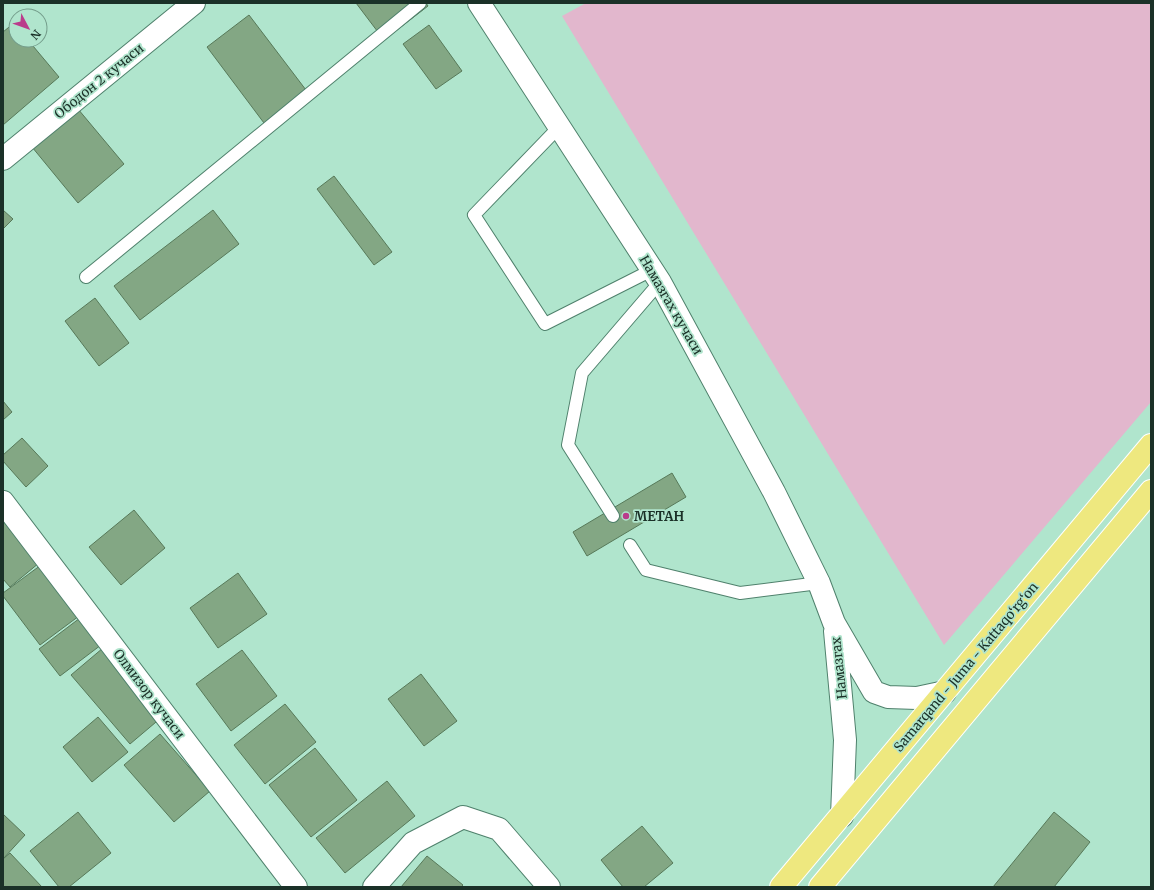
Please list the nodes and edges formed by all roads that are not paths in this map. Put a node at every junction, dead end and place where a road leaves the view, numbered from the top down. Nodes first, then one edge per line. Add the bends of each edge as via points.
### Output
1 (194, 3) edge
2 (420, 3) edge
3 (479, 3) edge
4 (559, 127) junction
5 (3, 159) edge
6 (656, 276) junction
7 (86, 277) dead end
8 (1151, 446) edge
9 (1151, 491) edge
10 (3, 502) edge
11 (612, 516) dead end
12 (630, 545) dead end
13 (819, 583) junction
14 (834, 623) junction
15 (945, 692) junction
16 (842, 816) junction
17 (296, 887) edge
18 (374, 887) edge
19 (549, 887) edge
20 (781, 887) edge
21 (820, 887) edge

1 - 5 street, Ободон 2 кучаси
2 - 7 lane
3 - 4 street, Намазгах кучаси
4 - 6 street, Намазгах кучаси
4 - 6 lane via 474,215 545,324
6 - 11 lane via 582,373 568,445
6 - 13 street, Намазгах кучаси via 774,492
8 - 15 main road, Samarqand - Juma - Kattaqo‘rg‘on
9 - 21 main road
10 - 17 street, Олмизор кучаси
12 - 13 lane via 646,570 740,593
13 - 14 street, Намазгах кучаси
14 - 15 street, Намазгах via 874,692 888,697 917,698
14 - 16 street, Намазгах via 846,740
15 - 16 main road, Samarqand - Juma - Kattaqo‘rg‘on
16 - 20 main road, Samarqand - Juma - Kattaqo‘rg‘on
18 - 19 street via 413,843 463,817 499,829

